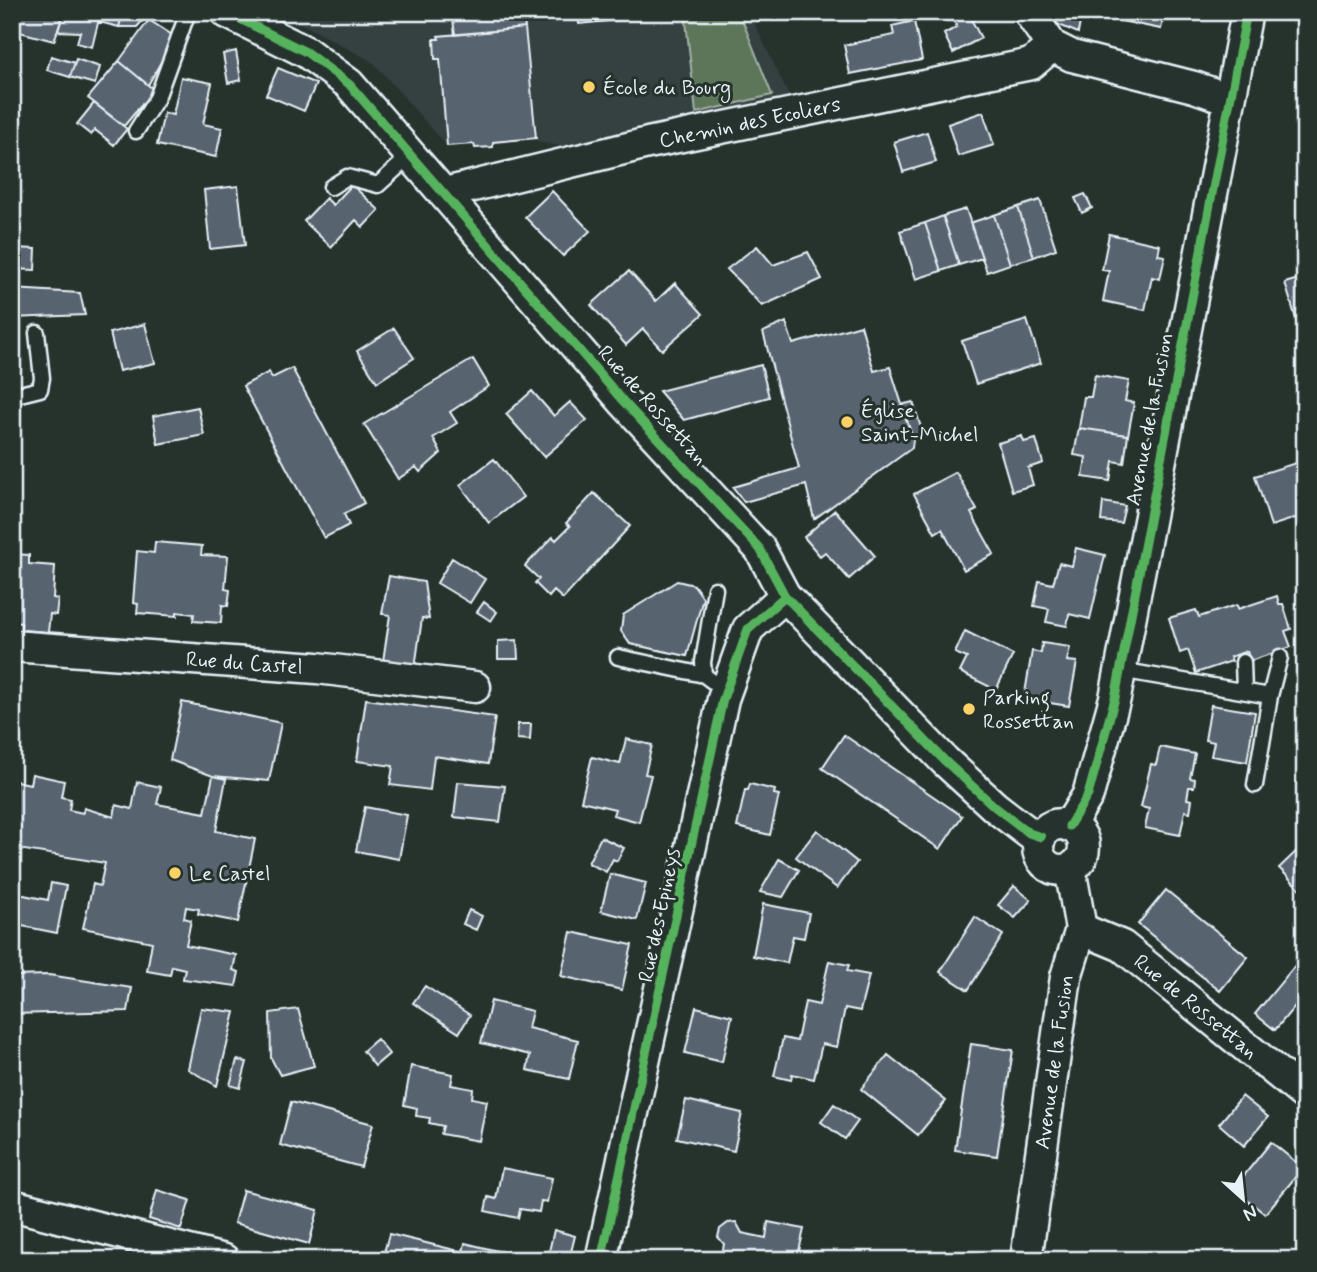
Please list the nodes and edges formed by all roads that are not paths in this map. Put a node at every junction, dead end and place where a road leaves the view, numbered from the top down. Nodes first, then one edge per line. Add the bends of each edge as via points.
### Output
1 (188, 12) edge
2 (226, 12) edge
3 (1029, 12) edge
4 (1247, 12) edge
5 (1052, 46) junction
6 (1229, 99) junction
7 (136, 131) dead end
8 (411, 155) junction
9 (331, 187) dead end
10 (445, 193) junction
11 (37, 333) dead end
12 (12, 396) edge
13 (715, 589) dead end
14 (785, 596) junction
15 (12, 646) edge
16 (618, 657) dead end
17 (1280, 657) dead end
18 (1243, 662) dead end
19 (1120, 670) junction
20 (716, 680) junction
21 (475, 687) dead end
22 (1244, 691) junction
23 (1269, 696) junction
24 (1255, 785) dead end
25 (1069, 826) junction
26 (1041, 837) junction
27 (1070, 869) junction
28 (1081, 929) junction
29 (1305, 1095) edge
30 (12, 1205) edge
31 (224, 1260) edge
32 (601, 1260) edge
33 (1026, 1260) edge

1 - 7 lane via 157,98
2 - 8 street, Rue de Rossettan via 329,66
3 - 5 street
4 - 6 street, Avenue de la Fusion
5 - 6 street via 1072,56
5 - 10 street, Chemin des Ecoliers via 1031,64 648,143
6 - 19 street, Avenue de la Fusion
8 - 9 lane via 379,185 347,177
8 - 10 street, Rue de Rossettan
10 - 14 street, Rue de Rossettan via 623,401 760,549
11 - 12 lane via 40,390
13 - 20 lane via 703,662
14 - 20 street, Rue des Epineys via 748,629
14 - 26 street, Rue de Rossettan via 945,761 995,807 1028,833
15 - 21 street, Rue du Castel via 317,668
16 - 20 lane
17 - 23 lane
18 - 22 lane
19 - 22 lane
19 - 25 street, Avenue de la Fusion via 1101,757 1088,795
20 - 32 street, Rue des Epineys
22 - 23 lane
23 - 24 lane
25 - 26 street via 1051,827
25 - 27 street via 1079,833 1084,845 1080,861
26 - 27 street via 1044,863
27 - 28 street, Avenue de la Fusion
28 - 29 street, Rue de Rossettan via 1122,946
28 - 33 street, Avenue de la Fusion via 1066,976
30 - 31 street

